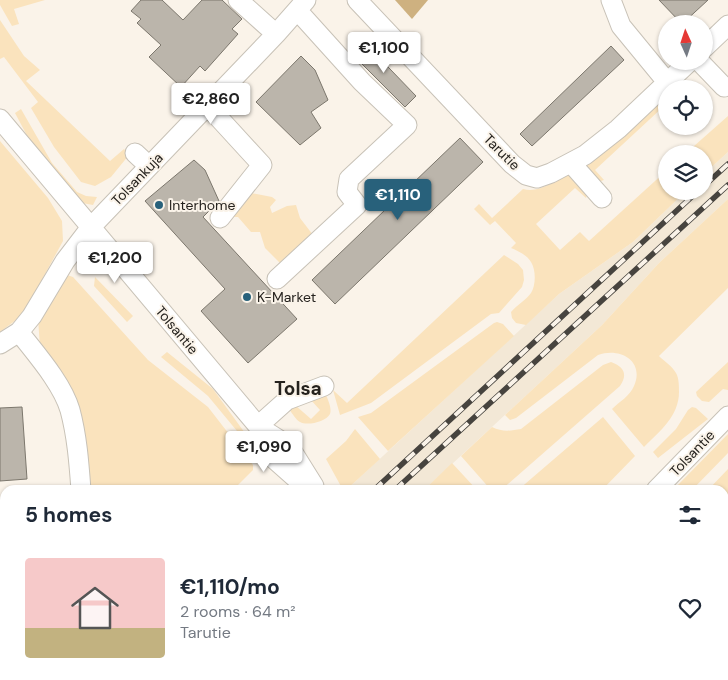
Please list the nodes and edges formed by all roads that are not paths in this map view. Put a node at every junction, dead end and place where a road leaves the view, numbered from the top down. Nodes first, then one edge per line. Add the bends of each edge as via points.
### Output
1 (238, 0) edge
2 (357, 0) edge
3 (611, 0) edge
4 (302, 5) edge
5 (728, 25) edge
6 (276, 34) junction
7 (713, 39) edge
8 (681, 70) edge
9 (709, 70) edge
10 (661, 80) edge
11 (671, 80) edge
12 (724, 86) dead end
13 (658, 92) edge
14 (207, 105) junction
15 (0, 119) edge
16 (135, 153) dead end
17 (571, 163) junction
18 (149, 166) junction
19 (602, 198) dead end
20 (220, 218) dead end
21 (91, 227) junction
22 (278, 279) dead end
23 (19, 332) junction
24 (0, 344) edge
25 (324, 386) dead end
26 (728, 416) edge
27 (258, 426) junction
28 (81, 485) edge
29 (303, 485) edge
30 (313, 485) edge
31 (661, 485) edge

1 - 6 street
2 - 17 street, Tarutie via 526,175 537,178
3 - 10 street via 621,26
4 - 6 street, Tolsankuja
4 - 22 street via 362,82 407,125 349,179 347,192 357,205
5 - 7 street
6 - 14 street, Tolsankuja
8 - 11 street, Tarutie
9 - 12 street
13 - 17 street, Tarutie via 618,129
14 - 18 street, Tolsankuja
14 - 20 street via 262,166
15 - 21 street, Tolsantie
16 - 18 street
17 - 19 street
18 - 21 street, Tolsankuja
21 - 23 street, Tolsankuja
21 - 27 street, Tolsantie
23 - 24 street
23 - 28 street via 52,376 69,408 78,450
25 - 27 street via 286,400
26 - 31 street, Tolsantie
27 - 29 street, Tolsantie via 274,459
27 - 30 street, Tolsantie via 289,446

